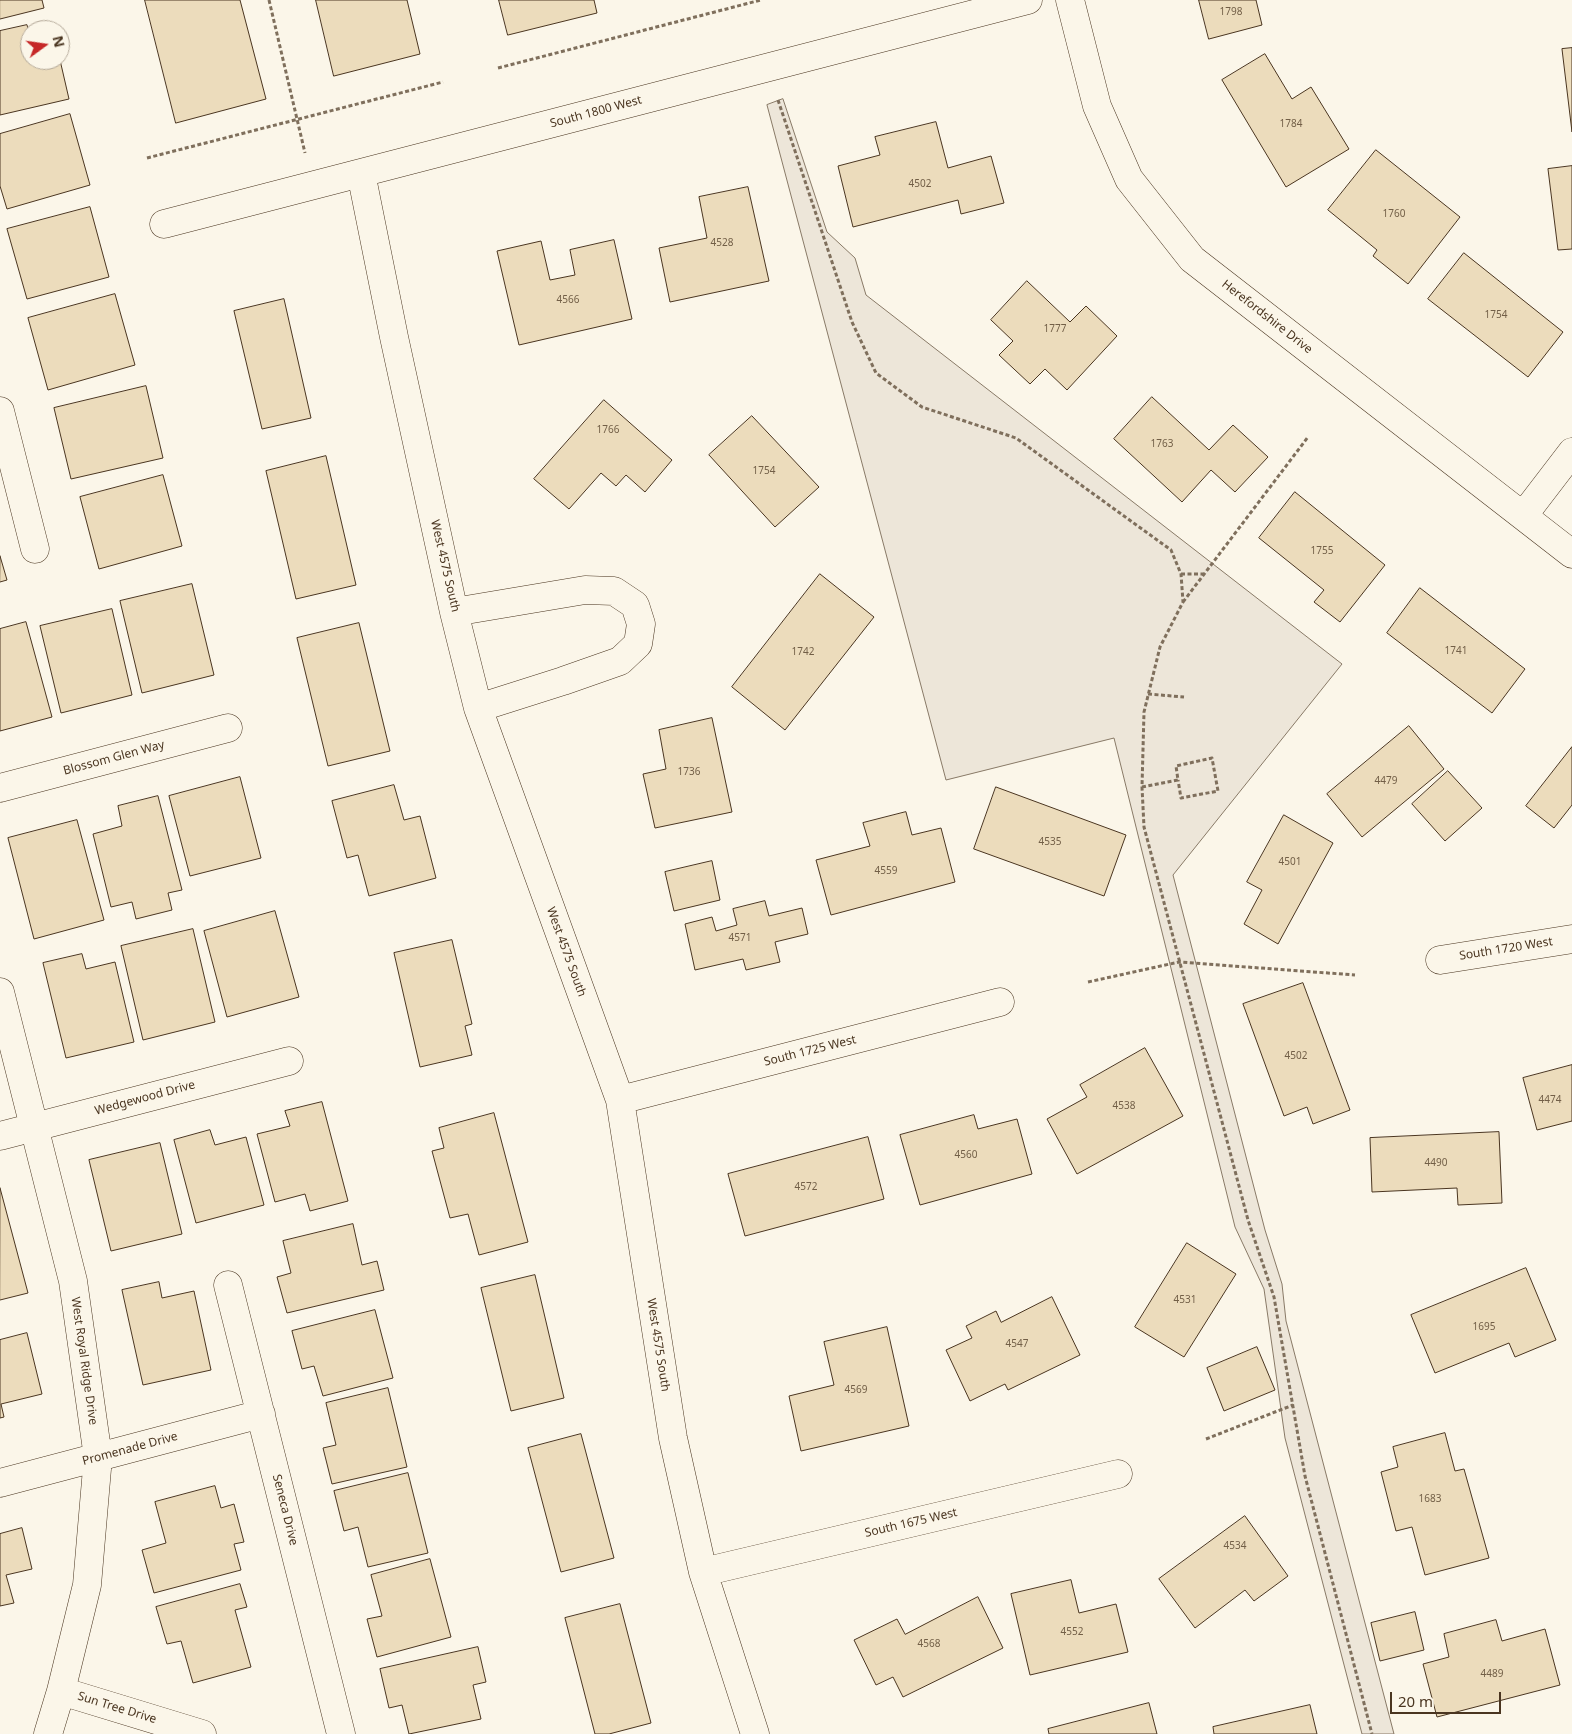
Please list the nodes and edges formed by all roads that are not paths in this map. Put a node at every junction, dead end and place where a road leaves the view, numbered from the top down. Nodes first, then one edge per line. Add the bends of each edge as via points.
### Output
1 (1028, 0) edge
2 (1070, 0) edge
3 (361, 173) junction
4 (164, 224) dead end
5 (1, 422) edge
6 (1572, 452) edge
7 (1523, 516) junction
8 (35, 549) dead end
9 (1572, 554) edge
10 (454, 612) junction
11 (478, 708) junction
12 (228, 728) dead end
13 (0, 788) edge
14 (1572, 939) edge
15 (1440, 960) dead end
16 (0, 992) edge
17 (1000, 1002) dead end
18 (289, 1060) dead end
19 (620, 1100) junction
20 (34, 1127) junction
21 (0, 1136) edge
22 (228, 1285) dead end
23 (260, 1414) junction
24 (98, 1457) junction
25 (1118, 1474) dead end
26 (0, 1483) edge
27 (704, 1572) junction
28 (61, 1691) junction
29 (48, 1734) edge
30 (202, 1734) edge
31 (341, 1734) edge
32 (755, 1734) edge

1 - 3 street, South 1800 West
2 - 7 street, Herefordshire Drive via 1097,106 1129,179 1192,259
3 - 4 street, South 1800 West
3 - 10 street, West 4575 South
5 - 8 street
6 - 7 street
7 - 9 street, Herefordshire Drive
10 - 11 street, West 4575 South
10 - 11 street via 585,590 614,591 635,605 641,624 638,644 620,661
11 - 19 street, West 4575 South
12 - 13 street, Blossom Glen Way
14 - 15 street, South 1720 West
16 - 20 street, West Royal Ridge Drive
17 - 19 street, South 1725 West
18 - 20 street, Wedgewood Drive
19 - 27 street, West 4575 South via 672,1438
20 - 21 street, Wedgewood Drive
20 - 24 street, West Royal Ridge Drive via 73,1281
22 - 23 street, Seneca Drive
23 - 24 street, Promenade Drive
23 - 31 street, Seneca Drive
24 - 26 street, Promenade Drive
24 - 28 street, West Royal Ridge Drive via 87,1586
25 - 27 street, South 1675 West
27 - 32 street, West 4575 South
28 - 29 street, West Royal Ridge Drive
28 - 30 street, Sun Tree Drive

